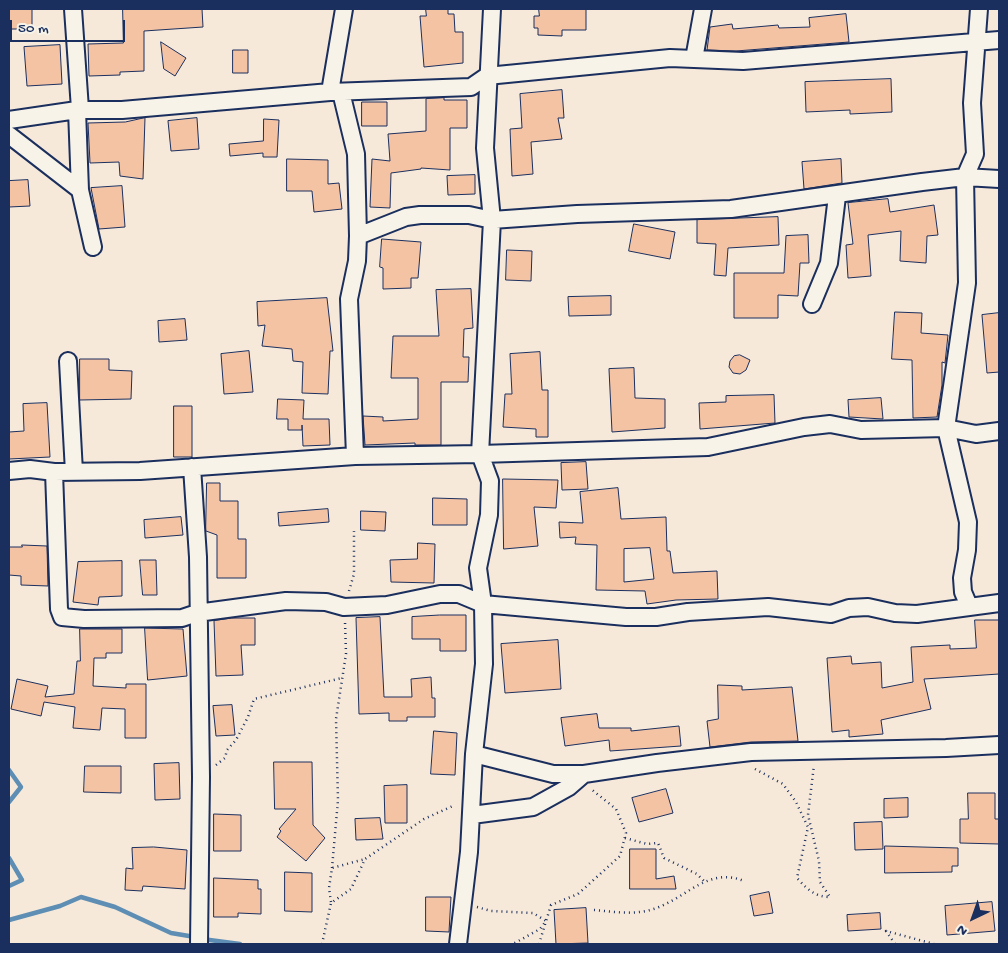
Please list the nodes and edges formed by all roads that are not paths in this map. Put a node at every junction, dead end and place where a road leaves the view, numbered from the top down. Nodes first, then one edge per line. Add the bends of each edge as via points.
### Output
1 (73, 9) edge
2 (344, 9) edge
3 (492, 9) edge
4 (703, 9) edge
5 (979, 9) edge
6 (999, 40) edge
7 (975, 42) junction
8 (694, 59) junction
9 (487, 76) junction
10 (335, 92) junction
11 (77, 110) junction
12 (9, 120) edge
13 (9, 135) edge
14 (965, 177) junction
15 (999, 179) edge
16 (80, 190) junction
17 (837, 196) junction
18 (492, 220) junction
19 (358, 236) junction
20 (93, 247) dead end
21 (812, 304) dead end
22 (68, 361) dead end
23 (946, 428) junction
24 (999, 431) edge
25 (480, 454) junction
26 (355, 456) junction
27 (192, 467) junction
28 (9, 471) edge
29 (54, 472) junction
30 (74, 472) junction
31 (483, 604) junction
32 (999, 604) edge
33 (969, 606) junction
34 (197, 613) junction
35 (999, 745) edge
36 (474, 754) junction
37 (582, 775) junction
38 (472, 815) junction
39 (200, 939) edge
40 (458, 944) edge

1 - 11 street via 80,108
2 - 10 street
3 - 9 street
4 - 8 street
5 - 7 street
6 - 7 street
7 - 8 street via 743,61
7 - 14 street via 972,103 975,154
8 - 9 street via 670,58
9 - 10 street via 471,87
9 - 18 street via 485,148
10 - 11 street via 122,110
10 - 19 street via 356,154
11 - 12 street
11 - 16 street
13 - 16 street
14 - 15 street
14 - 17 street
14 - 23 street via 966,283
16 - 20 street
17 - 18 street via 730,209
17 - 21 street via 829,263
18 - 19 street via 469,215 406,216
18 - 25 street
19 - 26 street via 357,261 349,299
22 - 30 street
23 - 24 street via 976,434
23 - 25 street via 861,430 830,424 708,447
23 - 33 street via 968,522 962,578
25 - 26 street
25 - 31 street via 490,481 489,515 478,568
26 - 27 street
27 - 30 street
27 - 34 street via 198,557
28 - 29 street
29 - 30 street
29 - 34 street via 59,609 62,617 182,618
31 - 33 street via 646,617 768,607 830,614 868,607 917,614
31 - 34 street via 459,594 440,594 387,606 344,607 326,602 286,601
31 - 36 street via 484,664
32 - 33 street
34 - 39 street
35 - 37 street via 734,754
36 - 37 street via 553,774
36 - 38 street
37 - 38 street via 550,800 534,807
38 - 40 street

